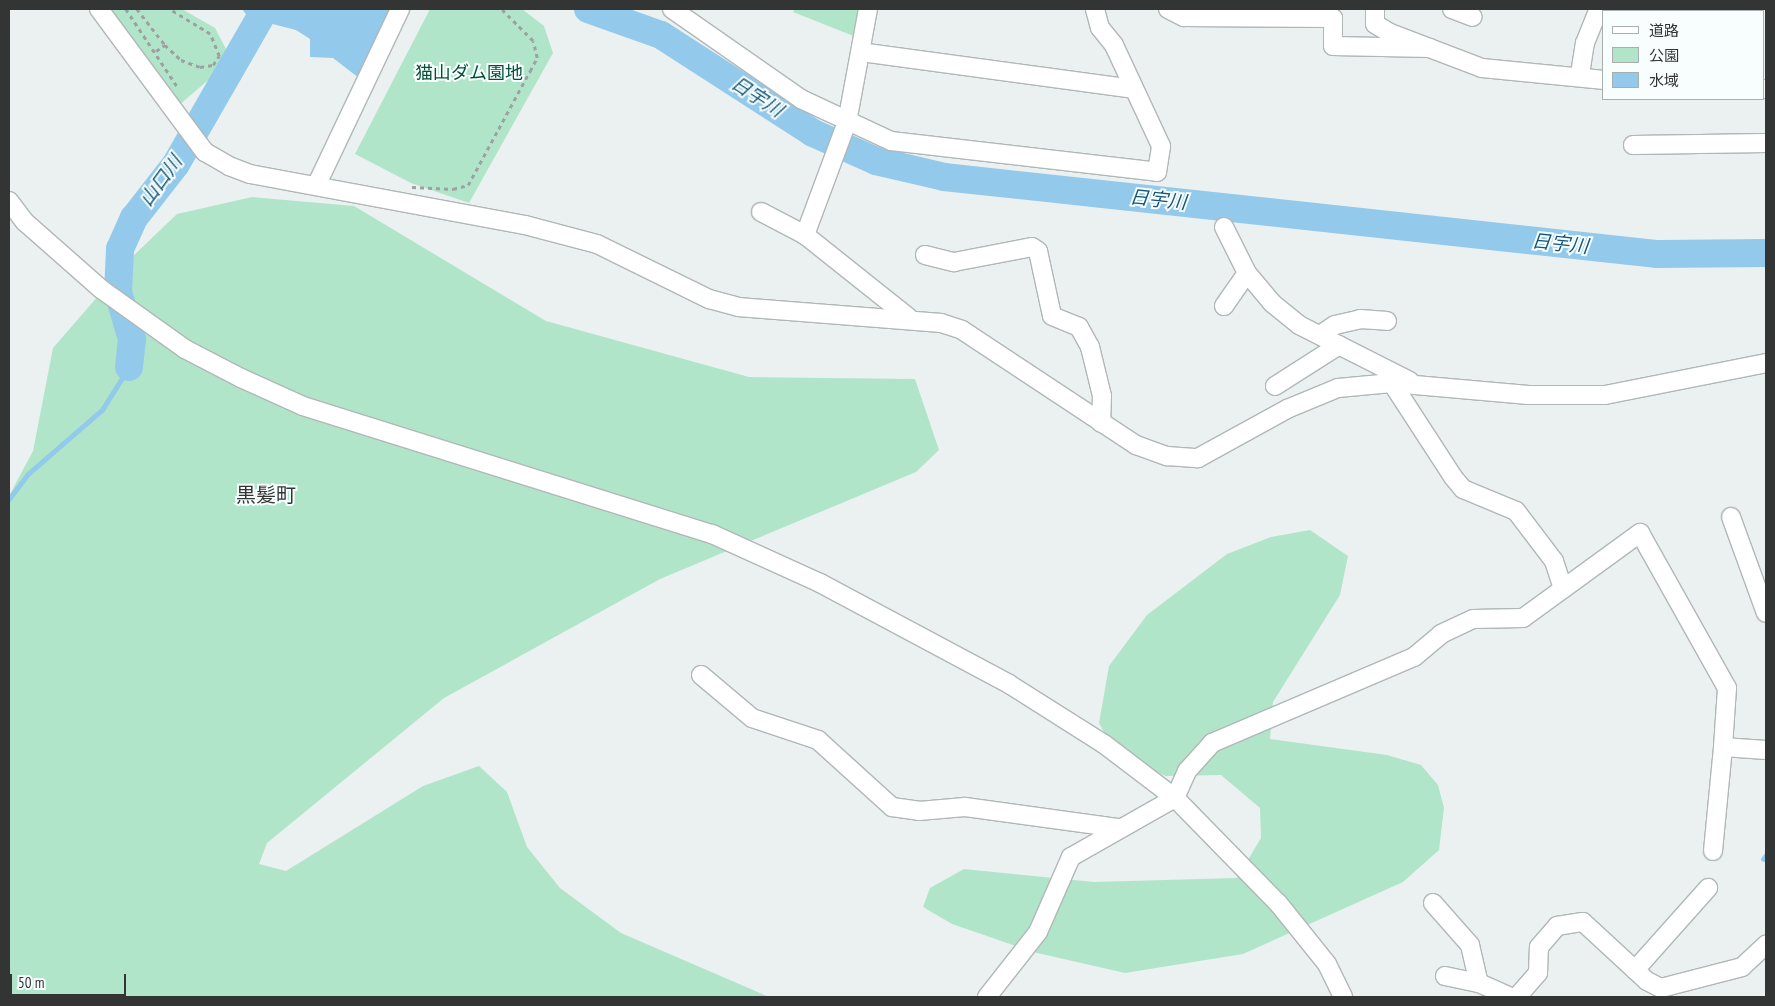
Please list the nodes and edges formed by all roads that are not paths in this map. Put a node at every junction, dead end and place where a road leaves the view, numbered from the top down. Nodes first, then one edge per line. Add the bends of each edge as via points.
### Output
1 (99, 9) edge
2 (400, 9) edge
3 (672, 9) edge
4 (868, 9) edge
5 (1095, 9) edge
6 (1168, 9) edge
7 (1375, 9) edge
8 (1599, 9) edge
9 (1446, 12) edge
10 (1472, 16) dead end
11 (1430, 48) junction
12 (861, 52) junction
13 (1580, 74) junction
14 (1602, 80) edge
15 (1133, 89) junction
16 (847, 122) junction
17 (1766, 143) edge
18 (1633, 145) dead end
19 (318, 184) junction
20 (9, 201) edge
21 (761, 212) dead end
22 (1224, 227) dead end
23 (805, 235) junction
24 (925, 255) dead end
25 (1247, 273) junction
26 (1224, 307) dead end
27 (908, 317) junction
28 (1387, 321) dead end
29 (1320, 335) junction
30 (1339, 345) junction
31 (1766, 363) edge
32 (1392, 383) junction
33 (1275, 386) dead end
34 (1419, 386) junction
35 (1101, 423) junction
36 (1731, 517) dead end
37 (1562, 586) junction
38 (1766, 613) edge
39 (701, 676) dead end
40 (1722, 747) junction
41 (1766, 750) edge
42 (1175, 798) junction
43 (1118, 828) junction
44 (1714, 851) dead end
45 (1708, 888) dead end
46 (1433, 904) dead end
47 (1766, 946) edge
48 (1635, 970) junction
49 (1445, 976) dead end
50 (1479, 983) junction
51 (987, 997) edge
52 (1343, 997) edge
53 (1510, 997) edge
54 (1517, 997) edge

1 - 19 street via 205,152 250,174
2 - 19 street
3 - 16 street via 761,74
4 - 12 street
5 - 15 street via 1100,28 1114,45
6 - 11 street via 1184,17 1333,18 1333,46
7 - 11 street via 1375,24
8 - 13 street via 1585,43
9 - 10 street
11 - 13 street via 1482,68
12 - 15 street
12 - 16 street
13 - 14 street
15 - 16 street via 1160,146 1158,172 891,141
16 - 23 street
17 - 18 street
19 - 27 street via 524,225 597,244 709,299 738,307
20 - 42 street via 25,222 101,289 185,349 303,406 712,534 820,583 1009,684 1104,744
21 - 23 street
22 - 25 street
23 - 27 street
24 - 35 street via 954,262 1032,247 1038,251 1052,316 1079,327 1090,347 1102,396
25 - 26 street
25 - 29 street via 1272,303
27 - 35 street via 962,330
28 - 29 street via 1360,319 1335,325
29 - 30 street
30 - 33 street
30 - 34 street
31 - 34 street via 1605,395 1528,395
32 - 34 street
32 - 35 street via 1338,388 1287,409 1198,458 1167,456 1136,445
32 - 37 street via 1453,477 1463,488 1516,511 1554,561
36 - 38 street
37 - 40 street via 1640,533 1727,688
37 - 42 street via 1523,618 1473,619 1442,634 1414,657 1212,743 1187,770
39 - 43 street via 752,718 818,740 892,807 918,811 965,807
40 - 41 street
40 - 44 street
42 - 43 street
42 - 52 street via 1210,832 1327,964
43 - 51 street via 1071,857 1038,932
45 - 48 street
46 - 50 street via 1470,945
47 - 48 street via 1742,968 1661,988
48 - 54 street via 1583,922 1557,926 1539,947 1538,973
49 - 50 street
50 - 53 street

